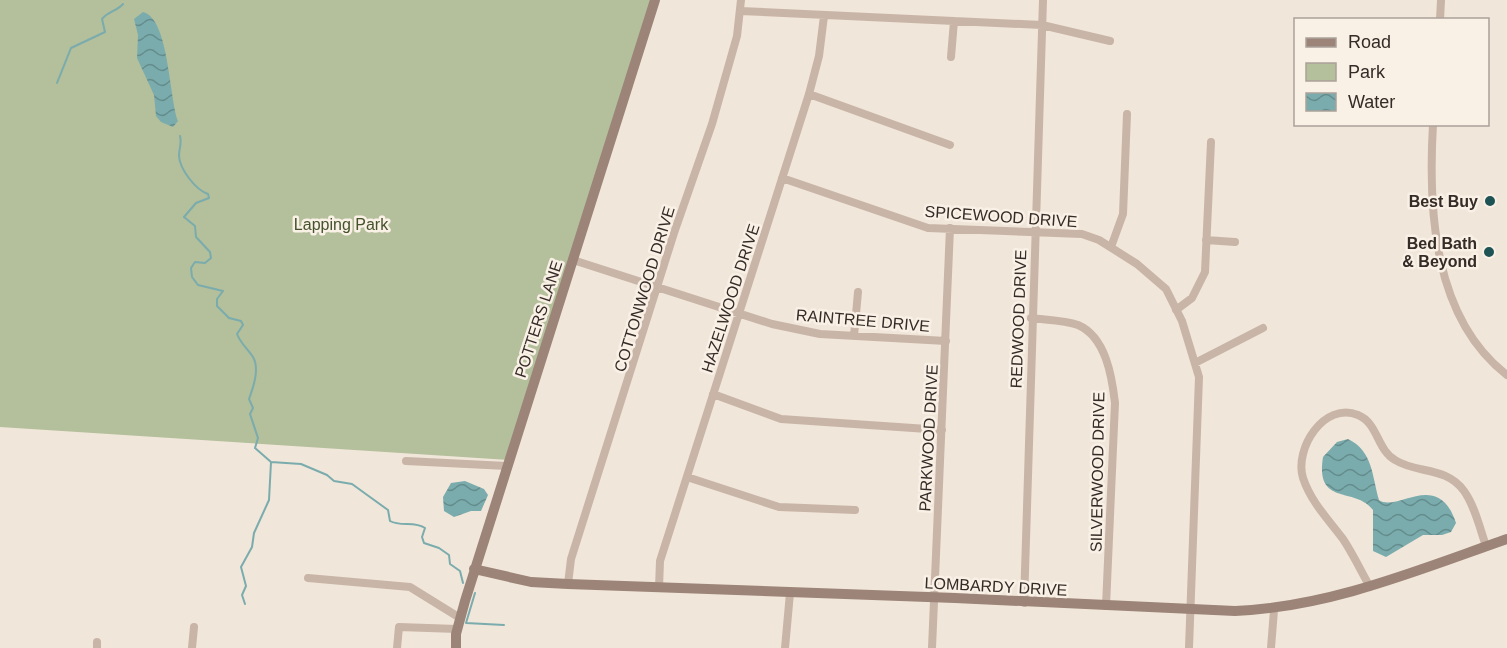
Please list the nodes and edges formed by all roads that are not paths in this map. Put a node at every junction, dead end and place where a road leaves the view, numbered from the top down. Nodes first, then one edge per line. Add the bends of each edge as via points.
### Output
1 (655, 0) edge
2 (741, 0) edge
3 (1043, 0) edge
4 (1442, 0) edge
5 (740, 11) junction
6 (824, 16) junction
7 (1440, 18) edge
8 (954, 21) junction
9 (1042, 25) junction
10 (1110, 41) dead end
11 (951, 57) dead end
12 (809, 94) junction
13 (1127, 114) dead end
14 (1433, 126) edge
15 (1211, 142) dead end
16 (950, 145) dead end
17 (782, 178) junction
18 (950, 228) junction
19 (1034, 232) junction
20 (1206, 240) junction
21 (1235, 242) dead end
22 (1111, 247) junction
23 (573, 260) junction
24 (657, 288) junction
25 (858, 292) dead end
26 (1176, 310) junction
27 (739, 314) junction
28 (1031, 318) junction
29 (1263, 328) dead end
30 (854, 336) junction
31 (946, 341) junction
32 (1195, 363) junction
33 (1507, 375) edge
34 (713, 394) junction
35 (942, 430) junction
36 (406, 461) dead end
37 (507, 466) junction
38 (687, 477) junction
39 (855, 510) dead end
40 (1507, 539) edge
41 (1486, 546) junction
42 (474, 569) junction
43 (308, 578) dead end
44 (568, 584) junction
45 (1370, 587) junction
46 (659, 588) junction
47 (790, 593) junction
48 (934, 597) junction
49 (1024, 603) junction
50 (1106, 606) junction
51 (1191, 609) junction
52 (1274, 610) junction
53 (459, 624) junction
54 (194, 627) dead end
55 (192, 648) edge
56 (398, 648) edge
57 (456, 648) edge
58 (785, 648) edge
59 (932, 648) edge
60 (1189, 648) edge
61 (1271, 648) edge

1 - 23 street, POTTERS LANE
2 - 5 street, COTTONWOOD DRIVE
3 - 9 street, REDWOOD DRIVE
4 - 7 street
5 - 6 street
5 - 24 street, COTTONWOOD DRIVE via 737,36 712,124
6 - 8 street
6 - 12 street, HAZELWOOD DRIVE
8 - 9 street
8 - 11 street
9 - 10 street
9 - 19 street, REDWOOD DRIVE
12 - 16 street
12 - 17 street, HAZELWOOD DRIVE
13 - 22 street via 1123,214
14 - 33 street via 1432,213 1444,274 1478,345
15 - 20 street
17 - 18 street, SPICEWOOD DRIVE via 918,225
17 - 27 street, HAZELWOOD DRIVE
18 - 19 street, SPICEWOOD DRIVE
18 - 31 street, PARKWOOD DRIVE
19 - 22 street, SPICEWOOD DRIVE via 1082,234
19 - 28 street, REDWOOD DRIVE
20 - 21 street
20 - 26 street via 1205,272 1200,284 1192,298
22 - 26 street, SPICEWOOD DRIVE via 1166,289
23 - 24 street, RAINTREE DRIVE
23 - 37 street, POTTERS LANE
24 - 27 street, RAINTREE DRIVE
24 - 44 street, COTTONWOOD DRIVE via 571,559
25 - 30 street
26 - 32 street, SPICEWOOD DRIVE
27 - 30 street, RAINTREE DRIVE via 772,324
27 - 34 street, HAZELWOOD DRIVE
28 - 49 street, REDWOOD DRIVE
28 - 50 street, SILVERWOOD DRIVE via 1078,325 1100,346 1112,378 1115,403
29 - 32 street
30 - 31 street, RAINTREE DRIVE
31 - 35 street, PARKWOOD DRIVE
32 - 51 street, SPICEWOOD DRIVE via 1199,388
34 - 35 street via 781,419
34 - 38 street, HAZELWOOD DRIVE
35 - 48 street, PARKWOOD DRIVE
36 - 37 street
37 - 42 street, POTTERS LANE
38 - 39 street via 779,507
38 - 46 street, HAZELWOOD DRIVE via 660,561
40 - 41 street, LOMBARDY DRIVE
41 - 45 street, LOMBARDY DRIVE
41 - 45 street via 1465,491 1455,481 1431,469 1394,460 1371,425 1358,414 1340,414 1326,419 1312,433 1304,449 1302,475 1310,494 1353,555
42 - 44 street, LOMBARDY DRIVE via 531,582
42 - 53 street, POTTERS LANE
43 - 53 street via 410,586
44 - 46 street, LOMBARDY DRIVE
45 - 52 street, LOMBARDY DRIVE
46 - 47 street, LOMBARDY DRIVE
47 - 48 street, LOMBARDY DRIVE
47 - 58 street
48 - 49 street, LOMBARDY DRIVE
48 - 59 street, PARKWOOD DRIVE
49 - 50 street, LOMBARDY DRIVE
50 - 51 street, LOMBARDY DRIVE
51 - 52 street, LOMBARDY DRIVE
51 - 60 street, SPICEWOOD DRIVE
52 - 61 street
53 - 56 street via 399,627
53 - 57 street, POTTERS LANE
54 - 55 street

